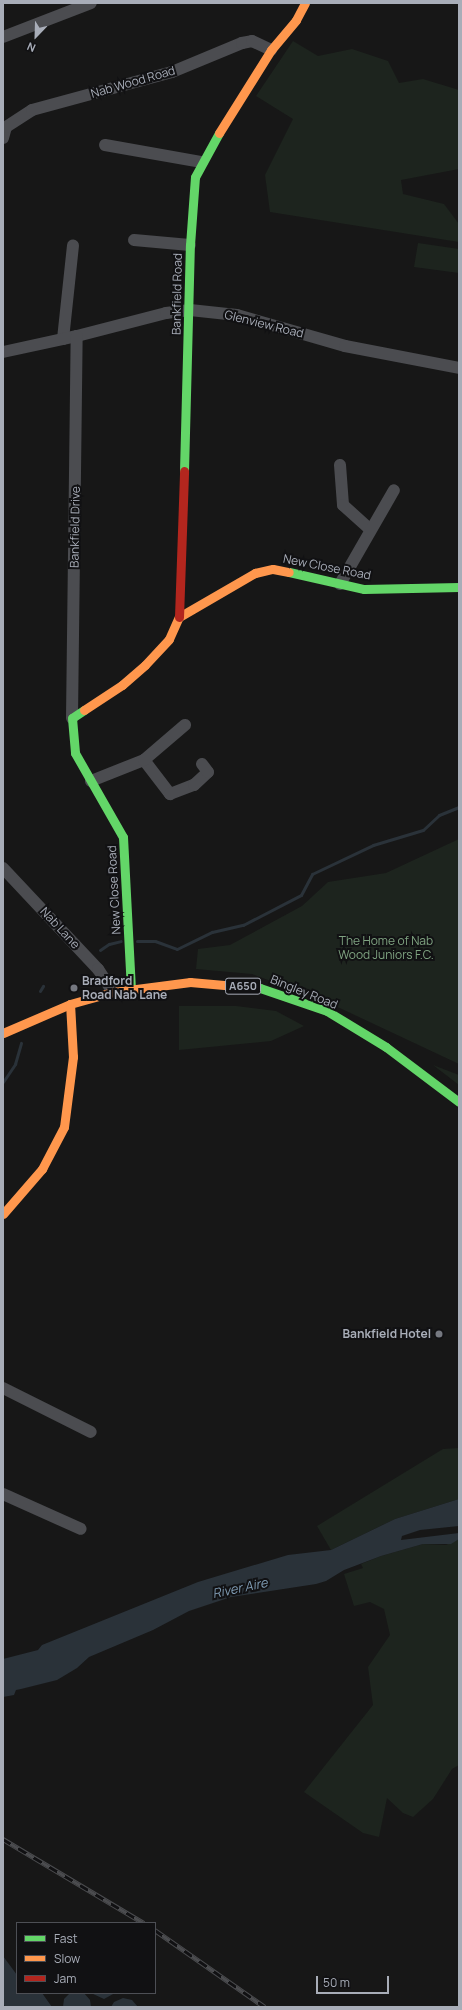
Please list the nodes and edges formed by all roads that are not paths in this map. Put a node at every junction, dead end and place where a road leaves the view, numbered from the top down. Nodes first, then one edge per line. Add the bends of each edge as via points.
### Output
1 (91, 3) edge
2 (305, 3) edge
3 (3, 37) edge
4 (271, 50) junction
5 (3, 138) edge
6 (106, 145) dead end
7 (201, 162) junction
8 (134, 240) dead end
9 (190, 245) junction
10 (73, 246) dead end
11 (190, 310) junction
12 (77, 336) junction
13 (63, 339) junction
14 (3, 352) edge
15 (459, 368) edge
16 (340, 465) dead end
17 (394, 490) dead end
18 (370, 529) junction
19 (340, 584) junction
20 (459, 587) edge
21 (179, 617) junction
22 (72, 718) junction
23 (185, 725) dead end
24 (144, 760) junction
25 (202, 764) dead end
26 (91, 781) junction
27 (3, 868) edge
28 (132, 989) junction
29 (112, 992) junction
30 (70, 1004) junction
31 (3, 1033) edge
32 (459, 1102) edge
33 (3, 1214) edge
34 (3, 1388) edge
35 (91, 1432) dead end
36 (3, 1494) edge
37 (80, 1529) dead end

1 - 3 street
2 - 4 main road, Bankfield Road via 296,20
4 - 5 street, Nab Wood Road via 252,41 242,43 172,72 32,110 6,127
4 - 7 main road, Bankfield Road
6 - 7 street
7 - 9 main road, Bankfield Road via 195,177
8 - 9 street
9 - 11 main road, Bankfield Road
10 - 13 street
11 - 12 street, Glenview Road via 166,313
11 - 15 street, Glenview Road via 237,315 345,346
11 - 21 main road, Bankfield Road
12 - 13 street, Glenview Road
12 - 22 street, Bankfield Drive
13 - 14 street, Glenview Road
16 - 18 street via 343,505
17 - 18 street
18 - 19 street
19 - 20 main road, New Close Road via 364,589
19 - 21 main road, New Close Road via 273,569 255,573
21 - 22 main road via 169,639 145,665 122,685
22 - 26 main road, New Close Road via 75,753
23 - 24 street
24 - 25 street via 170,794 194,785 208,772
24 - 26 street
26 - 28 main road, New Close Road via 123,837
27 - 29 street, Nab Lane via 98,969
28 - 29 main road, Bingley Road / A650
28 - 32 main road, Bingley Road / A650 via 190,982 260,988 327,1011 386,1047
29 - 30 main road, Bingley Road / A650
30 - 31 main road, Bingley Road / A650
30 - 33 main road via 73,1057 64,1127 42,1169
34 - 35 street
36 - 37 street

